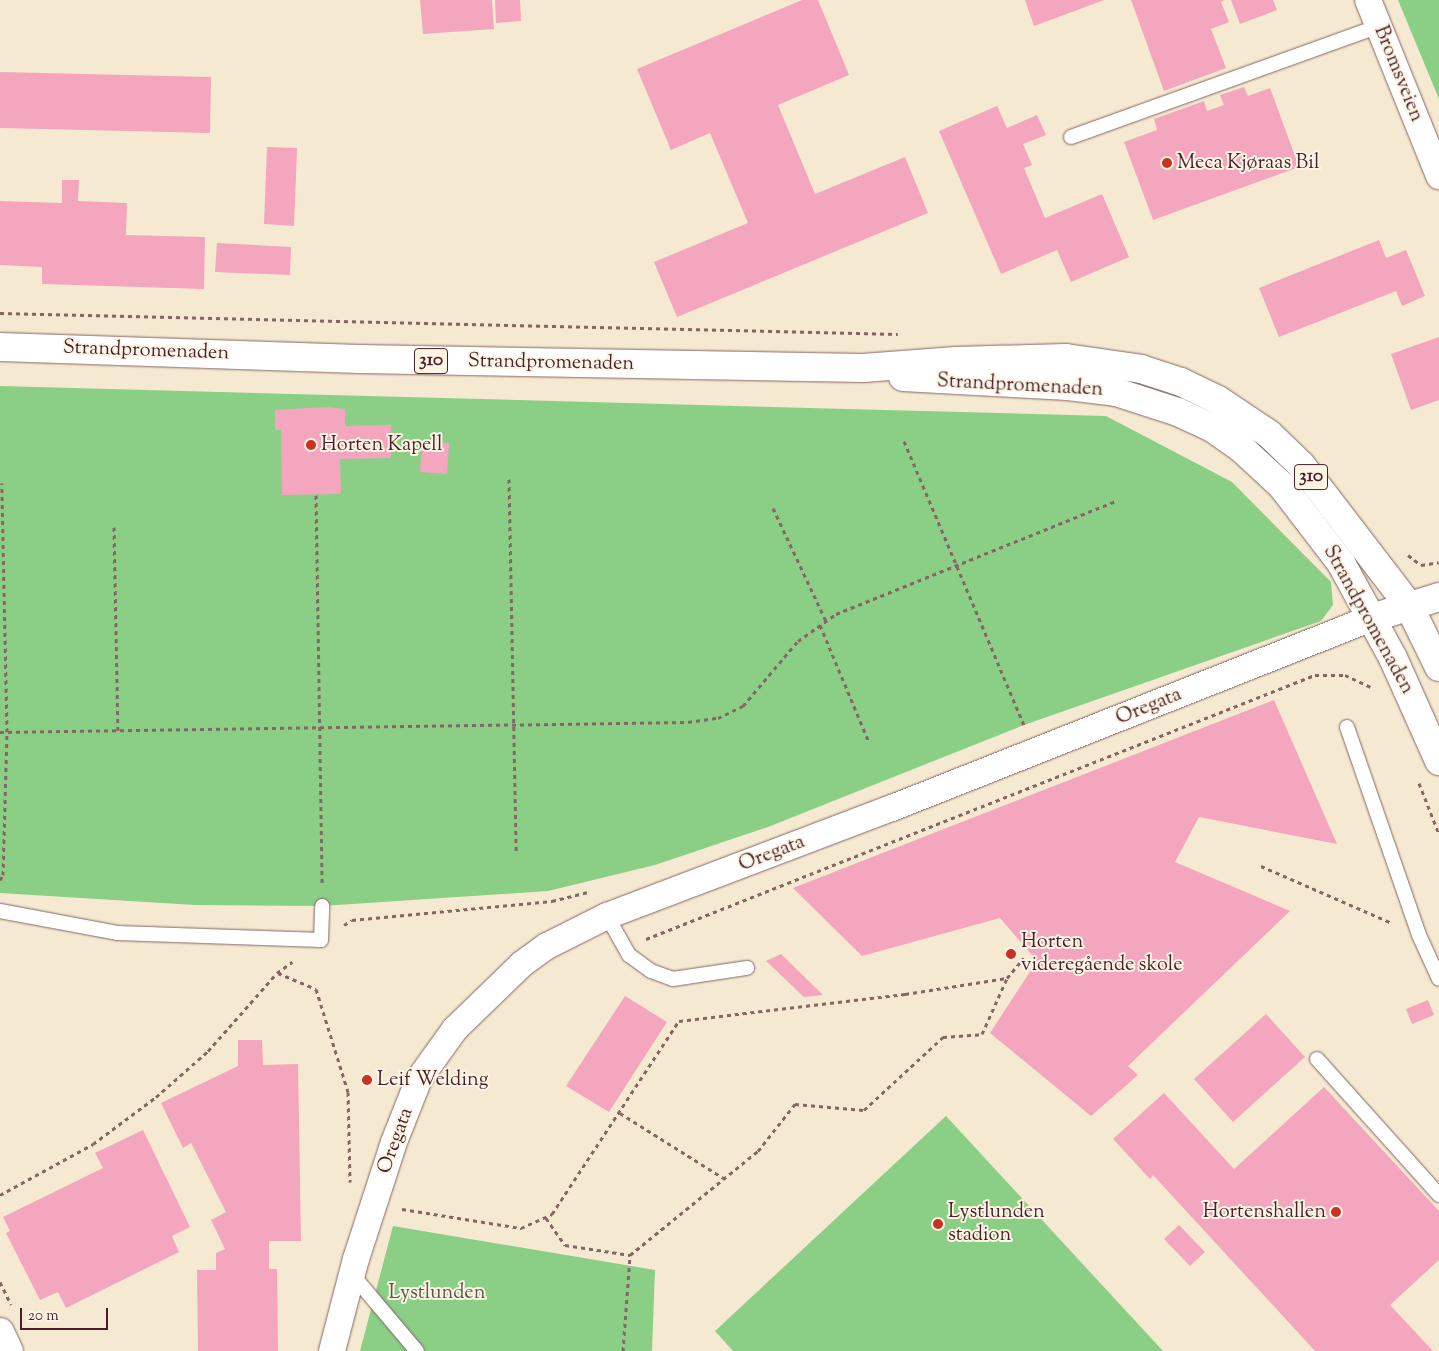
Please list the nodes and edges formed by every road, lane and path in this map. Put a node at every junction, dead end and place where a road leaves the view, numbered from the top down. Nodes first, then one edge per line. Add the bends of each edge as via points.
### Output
1 (1368, 0) edge
2 (1379, 26) junction
3 (1070, 137) dead end
4 (1439, 176) edge
5 (0, 347) edge
6 (863, 368) junction
7 (904, 441) dead end
8 (509, 479) dead end
9 (2, 483) dead end
10 (316, 495) dead end
11 (1118, 500) dead end
12 (773, 508) dead end
13 (114, 527) dead end
14 (957, 566) junction
15 (1439, 597) edge
16 (1409, 606) junction
17 (1372, 618) junction
18 (826, 621) junction
19 (820, 626) junction
20 (1439, 667) edge
21 (1380, 696) dead end
22 (512, 724) junction
23 (1347, 727) dead end
24 (319, 728) junction
25 (118, 730) junction
26 (1026, 730) dead end
27 (0, 732) edge
28 (7, 732) junction
29 (868, 740) dead end
30 (1427, 767) edge
31 (1439, 834) edge
32 (516, 852) dead end
33 (1261, 866) dead end
34 (0, 880) edge
35 (322, 906) joint
36 (0, 911) edge
37 (608, 916) junction
38 (1419, 935) junction
39 (624, 947) junction
40 (1024, 958) dead end
41 (747, 968) dead end
42 (278, 973) dead end
43 (1007, 978) junction
44 (1439, 979) edge
45 (1317, 1059) dead end
46 (620, 1113) junction
47 (725, 1180) junction
48 (350, 1189) dead end
49 (1439, 1196) edge
50 (374, 1205) junction
51 (546, 1218) junction
52 (630, 1255) junction
53 (351, 1273) junction
54 (0, 1332) edge
55 (9, 1351) edge
56 (332, 1351) edge
57 (417, 1351) edge
58 (623, 1351) edge

1 - 2 street, Bromsveien
2 - 3 lane
2 - 4 street, Bromsveien
5 - 6 main road, Strandpromenaden / 310 via 408,360
6 - 16 main road, Strandpromenaden / 310 via 1066,358 1141,368 1181,382 1254,422 1301,465
6 - 17 main road, Strandpromenaden / 310 via 924,380 1068,386 1116,392 1140,398 1214,429 1241,448 1282,486 1342,563
7 - 14 path
8 - 22 path
9 - 28 path
10 - 24 path
11 - 14 path
12 - 18 path
13 - 25 path
14 - 18 path via 836,614
14 - 26 path
15 - 16 main road, Oregata
16 - 17 main road, Oregata
16 - 20 main road, Strandpromenaden / 310
17 - 30 main road, Strandpromenaden / 310
17 - 37 street, Oregata via 892,808
18 - 19 path
19 - 22 path via 798,641 743,706 718,718 688,722
19 - 29 path
21 - 39 path via 1365,682 1345,675 1315,676
22 - 24 path
22 - 32 path
23 - 38 lane
24 - 25 path
24 - 35 path
25 - 28 path
27 - 28 path
28 - 34 path via 3,875
30 - 31 path
33 - 38 path
35 - 36 lane via 321,940 117,932
37 - 39 lane
37 - 50 street, Oregata via 547,946 522,964 455,1029 419,1079
38 - 44 lane
39 - 41 lane via 628,955 644,966 673,979
40 - 43 path
42 - 48 path via 316,989 348,1092
43 - 46 path via 905,994 679,1021
43 - 47 path via 982,1034 943,1037 864,1110 794,1104 758,1151
45 - 49 lane
46 - 47 path
46 - 51 path via 564,1200
47 - 52 path
50 - 51 path via 521,1228
50 - 53 street, Oregata
51 - 52 path via 565,1245
52 - 58 path
53 - 56 street, Oregata
53 - 57 lane
54 - 55 main road

